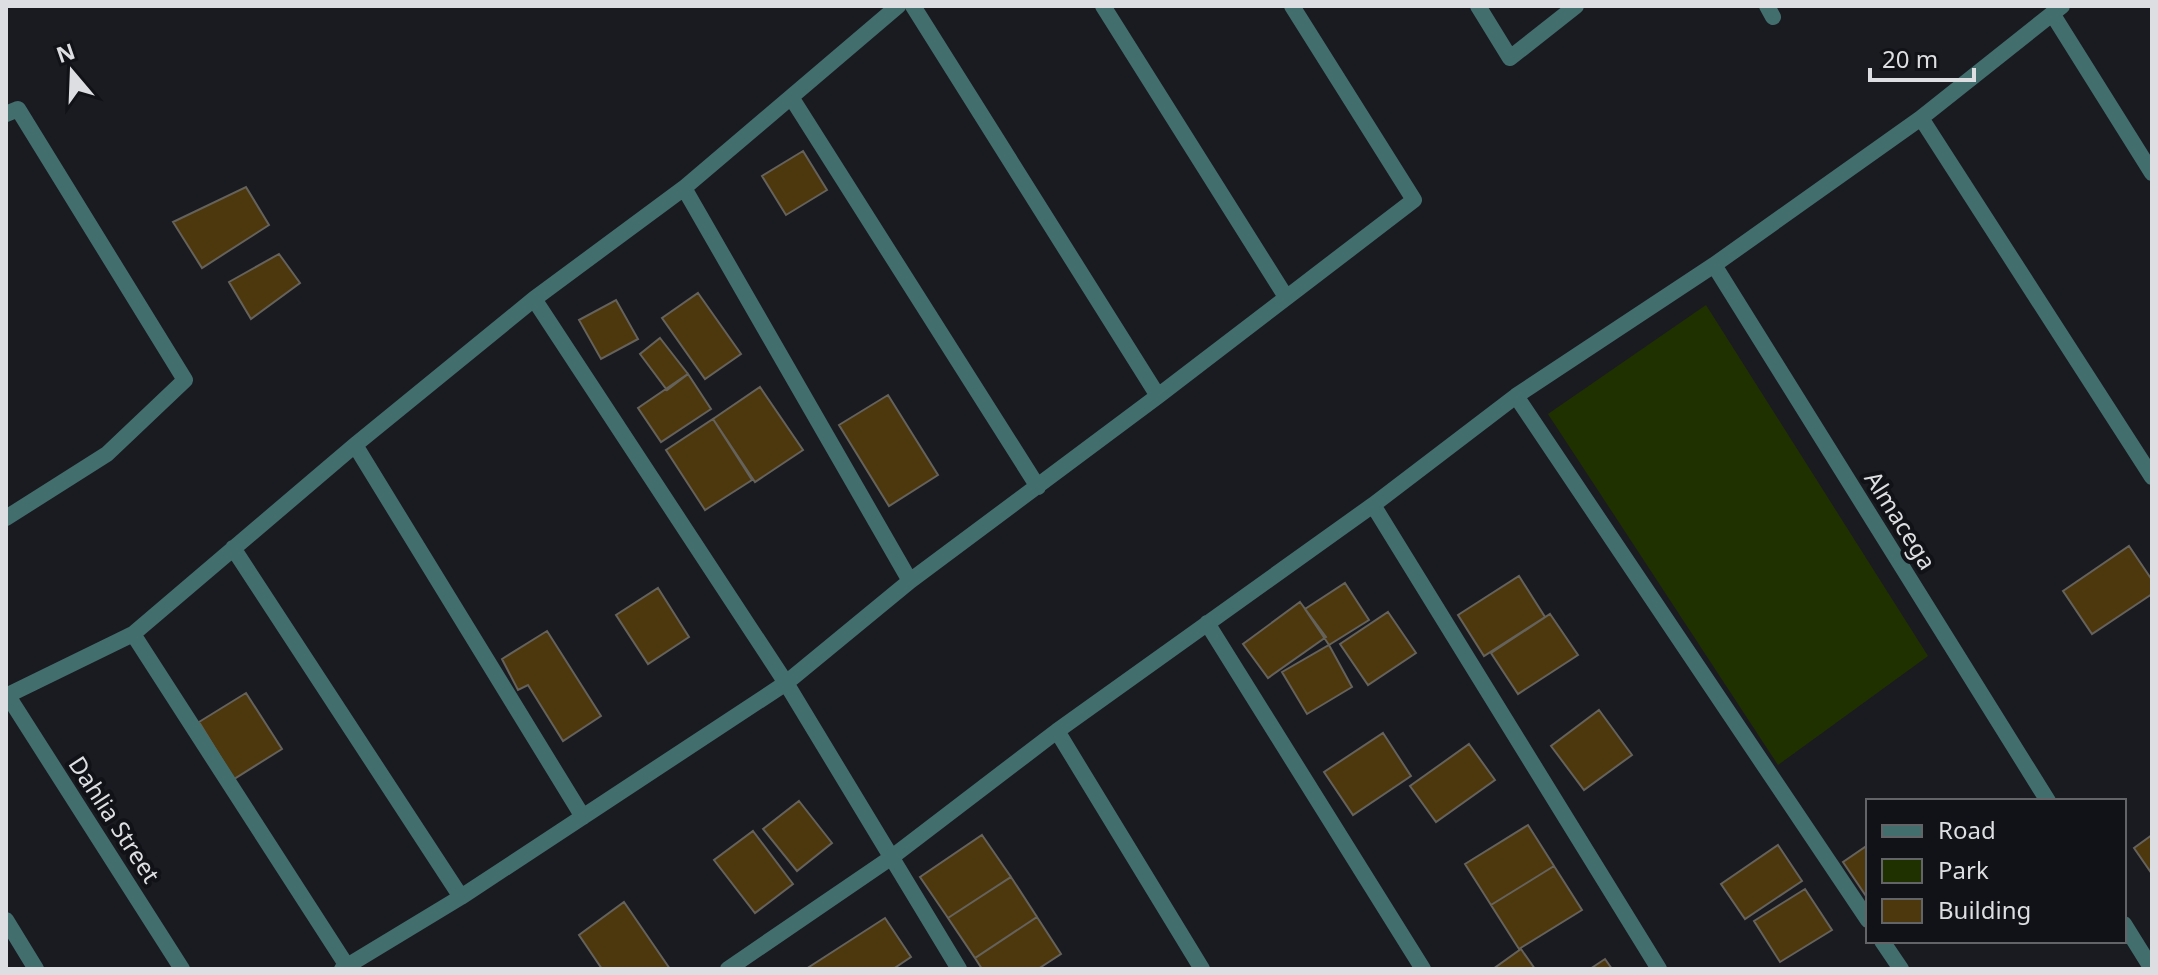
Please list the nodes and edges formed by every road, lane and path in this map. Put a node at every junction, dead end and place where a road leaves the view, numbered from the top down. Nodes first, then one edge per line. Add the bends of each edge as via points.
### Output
1 (898, 6) edge
2 (913, 6) edge
3 (1103, 6) edge
4 (1292, 6) edge
5 (1478, 6) edge
6 (1576, 6) edge
7 (2058, 10) edge
8 (791, 97) junction
9 (6, 114) edge
10 (1921, 118) junction
11 (2152, 173) edge
12 (684, 188) junction
13 (1714, 265) junction
14 (1286, 297) junction
15 (534, 299) junction
16 (1158, 396) junction
17 (1516, 396) junction
18 (355, 445) junction
19 (2152, 477) edge
20 (1038, 487) junction
21 (1373, 505) junction
22 (6, 518) edge
23 (233, 548) junction
24 (910, 581) junction
25 (1207, 623) junction
26 (133, 634) junction
27 (786, 683) junction
28 (7, 696) edge
29 (1057, 731) junction
30 (2047, 799) edge
31 (583, 817) junction
32 (892, 857) junction
33 (461, 897) junction
34 (1866, 917) edge
35 (6, 920) edge
36 (2126, 927) edge
37 (1883, 943) edge
38 (344, 968) edge
39 (36, 969) edge
40 (182, 969) edge
41 (728, 969) edge
42 (959, 969) edge
43 (1202, 969) edge
44 (1423, 969) edge
45 (1659, 969) edge
46 (1901, 969) edge
47 (2152, 969) edge

1 - 8 street
2 - 16 street
3 - 14 street
4 - 14 street via 1414,200
5 - 6 street via 1510,58
7 - 10 street
7 - 11 street
8 - 12 street
8 - 20 street
9 - 22 street via 18,109 185,380 107,454
10 - 13 street
10 - 19 street
12 - 15 street
12 - 24 street
13 - 17 street
13 - 30 street, Almacega
14 - 16 street
15 - 18 street
15 - 27 street
16 - 20 street
17 - 21 street
17 - 34 street
18 - 23 street
18 - 31 street
20 - 24 street
21 - 25 street
21 - 45 street
23 - 26 street
23 - 33 street
24 - 27 street
25 - 29 street
25 - 44 street
26 - 28 street
26 - 38 street
27 - 31 street
27 - 32 street
28 - 40 street, Dahlia Street
29 - 32 street
29 - 43 street
31 - 33 street
32 - 41 street
32 - 42 street
33 - 38 street
35 - 39 street
36 - 47 street
37 - 46 street

